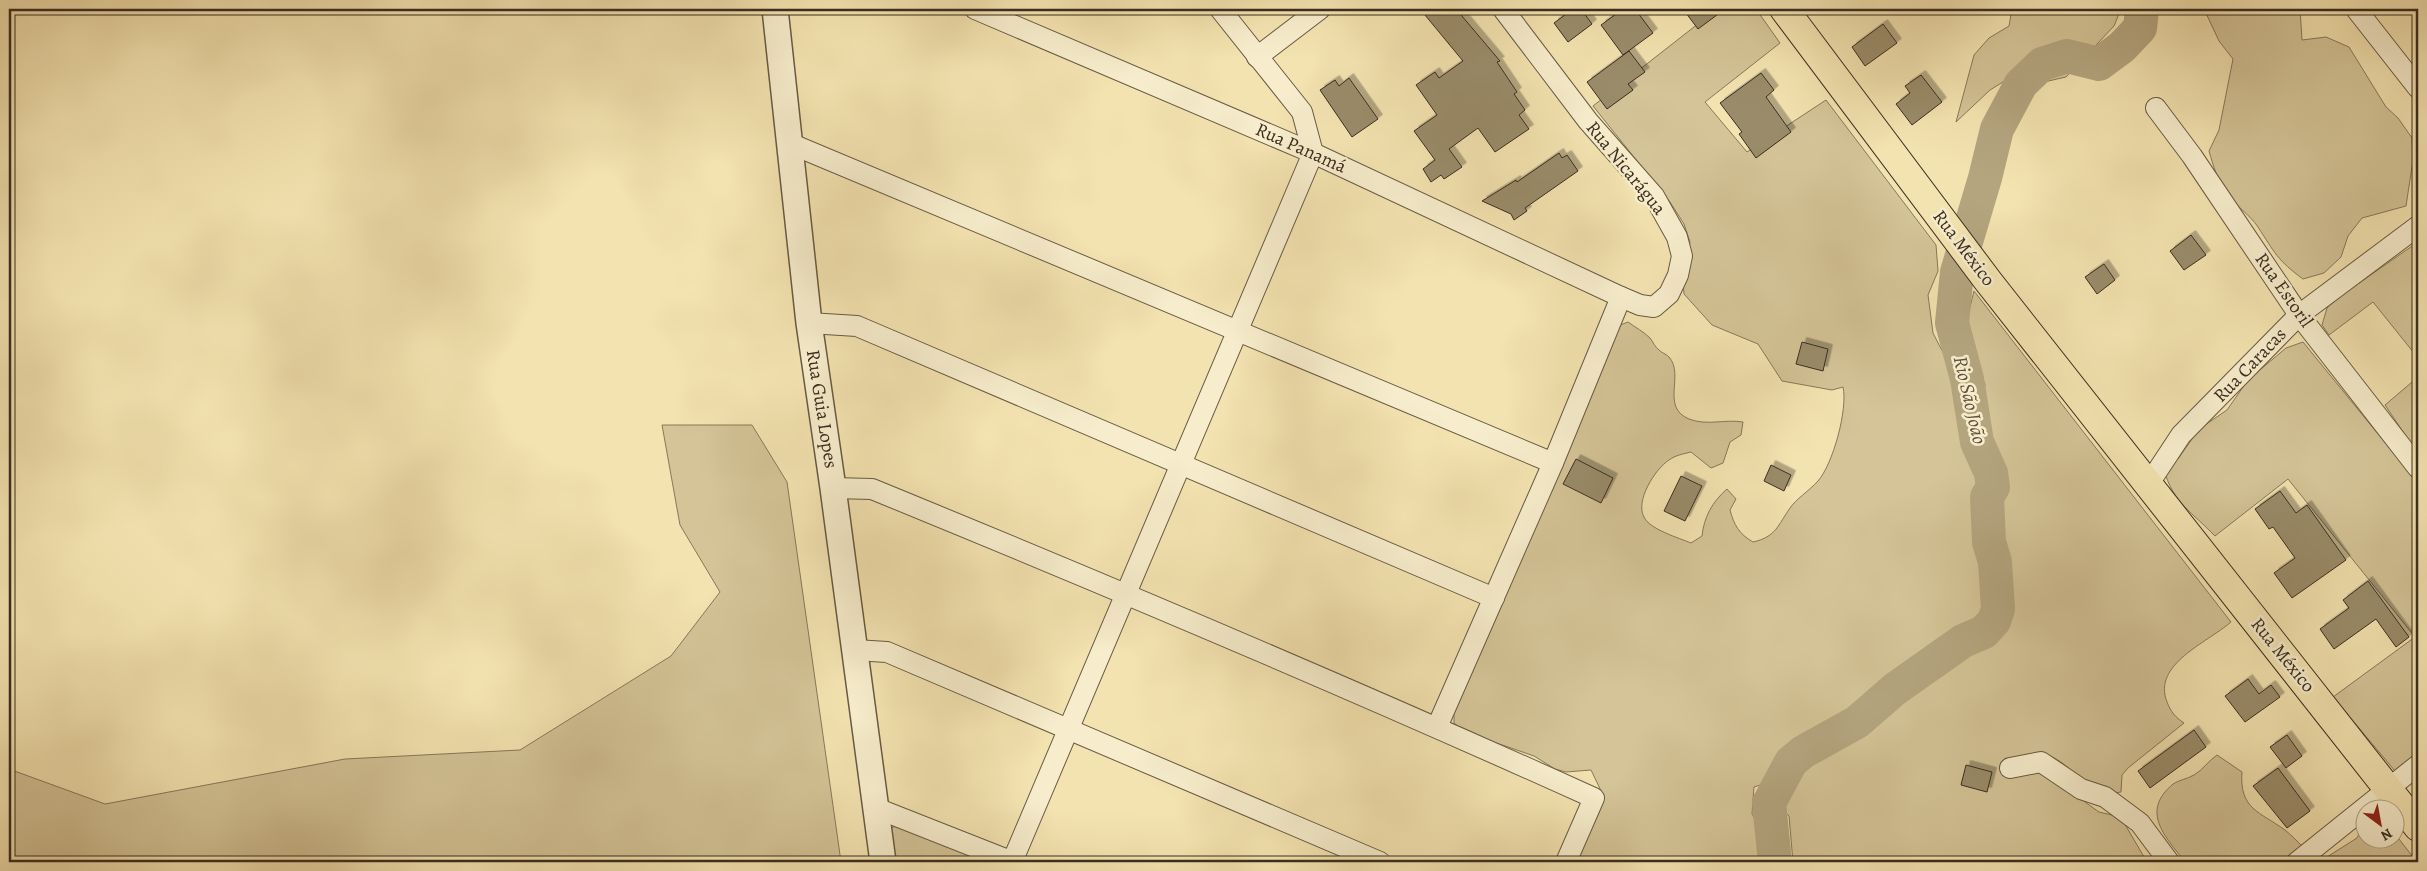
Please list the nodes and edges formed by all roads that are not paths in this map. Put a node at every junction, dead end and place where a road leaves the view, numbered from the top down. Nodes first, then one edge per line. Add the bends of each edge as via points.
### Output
1 (775, 9) edge
2 (976, 9) edge
3 (1220, 9) edge
4 (1320, 9) edge
5 (1503, 9) edge
6 (1784, 9) edge
7 (2356, 9) edge
8 (1257, 57) junction
9 (2418, 88) edge
10 (2156, 108) dead end
11 (789, 143) junction
12 (1313, 152) junction
13 (2418, 226) edge
14 (1621, 298) junction
15 (2299, 315) junction
16 (808, 323) junction
17 (1237, 330) junction
18 (1553, 463) junction
19 (1181, 464) junction
20 (2418, 468) edge
21 (2148, 485) junction
22 (833, 488) junction
23 (1127, 593) junction
24 (1494, 598) junction
25 (855, 650) junction
26 (1437, 727) junction
27 (1068, 729) junction
28 (2418, 765) edge
29 (2010, 768) dead end
30 (2388, 787) junction
31 (876, 808) junction
32 (2418, 827) edge
33 (883, 862) edge
34 (1013, 862) edge
35 (1380, 862) edge
36 (1566, 862) edge
37 (2168, 862) edge
38 (2297, 862) edge

1 - 11 street, Rua Guia Lopes
2 - 12 street, Rua Panamá
3 - 8 street
4 - 8 street
5 - 14 street, Rua Nicarágua via 1588,121 1654,196 1677,237 1682,256 1669,294 1654,307
6 - 21 main road, Rua México via 1988,281
7 - 9 street
8 - 12 street via 1302,112
10 - 15 street, Rua Estoril
11 - 16 street, Rua Guia Lopes
11 - 17 street
12 - 14 street, Rua Panamá
12 - 17 street
13 - 15 street, Rua Caracas
14 - 18 street
15 - 20 street, Rua Estoril
15 - 21 street, Rua Caracas via 2181,436
16 - 19 street via 857,326
16 - 22 street, Rua Guia Lopes
17 - 18 street
17 - 19 street
18 - 24 street
19 - 23 street
19 - 24 street
21 - 30 main road, Rua México
22 - 23 street via 872,489
22 - 25 street, Rua Guia Lopes
23 - 26 street
23 - 27 street
24 - 26 street
25 - 27 street via 887,652
25 - 31 street, Rua Guia Lopes
26 - 36 street via 1594,798
27 - 34 street
27 - 35 street
28 - 30 street
29 - 37 street via 2042,762 2081,789 2105,796 2140,823
30 - 32 main road, Rua México
30 - 38 street
31 - 33 street, Rua Guia Lopes
31 - 34 street

